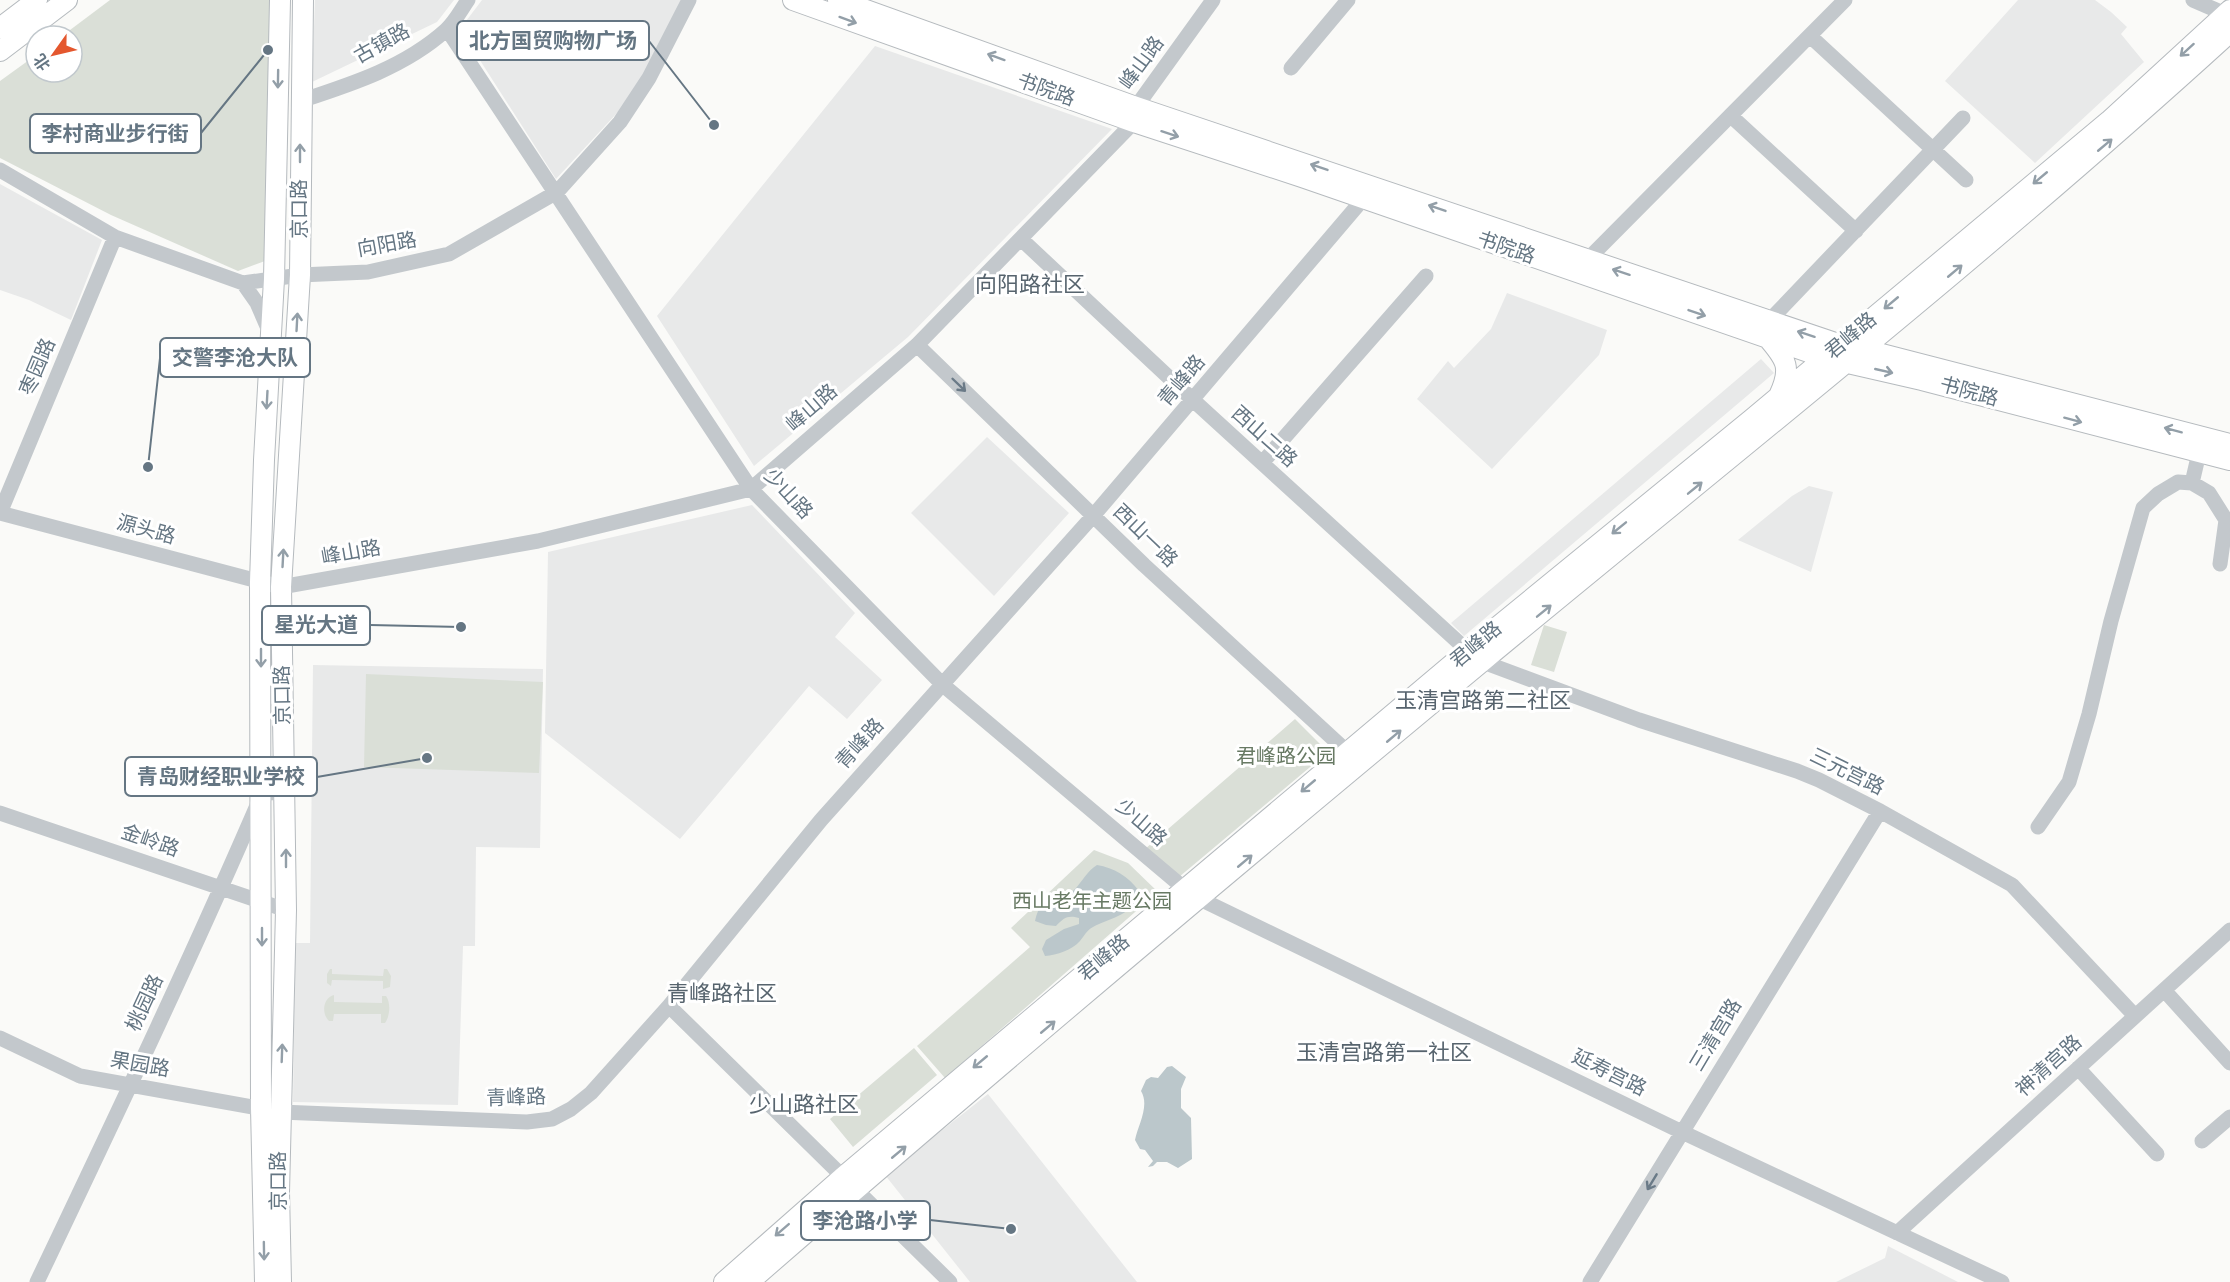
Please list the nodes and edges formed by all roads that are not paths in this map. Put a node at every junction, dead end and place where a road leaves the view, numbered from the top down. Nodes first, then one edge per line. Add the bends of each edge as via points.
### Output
1 (37, 0) edge
2 (67, 0) edge
3 (280, 0) edge
4 (303, 0) edge
5 (468, 0) edge
6 (689, 0) edge
7 (793, 0) edge
8 (838, 0) edge
9 (1213, 0) edge
10 (1348, 0) edge
11 (1845, 0) edge
12 (2193, 0) edge
13 (2229, 18) edge
14 (0, 28) edge
15 (447, 29) junction
16 (1810, 36) junction
17 (0, 51) edge
18 (1291, 68) dead end
19 (300, 101) junction
20 (1135, 114) junction
21 (1731, 116) junction
22 (1963, 118) dead end
23 (1934, 150) junction
24 (0, 170) edge
25 (1966, 180) dead end
26 (557, 192) junction
27 (1369, 193) junction
28 (1856, 231) junction
29 (115, 237) junction
30 (1021, 238) junction
31 (1587, 260) junction
32 (300, 275) junction
33 (1426, 276) dead end
34 (274, 279) junction
35 (243, 283) junction
36 (1768, 329) junction
37 (271, 334) junction
38 (917, 345) junction
39 (1862, 349) junction
40 (1838, 355) junction
41 (1778, 398) junction
42 (1193, 400) junction
43 (2230, 444) edge
44 (2199, 453) junction
45 (2230, 460) edge
46 (1262, 463) junction
47 (2192, 483) junction
48 (751, 489) junction
49 (0, 513) edge
50 (1093, 516) junction
51 (2220, 564) dead end
52 (260, 582) junction
53 (282, 587) junction
54 (1475, 656) junction
55 (943, 685) junction
56 (1354, 759) junction
57 (285, 791) junction
58 (262, 794) junction
59 (1880, 811) junction
60 (0, 813) edge
61 (2038, 827) dead end
62 (222, 887) junction
63 (1192, 894) junction
64 (262, 902) junction
65 (286, 910) junction
66 (2230, 930) edge
67 (2164, 990) junction
68 (669, 1006) junction
69 (2135, 1016) junction
70 (0, 1038) edge
71 (2230, 1063) edge
72 (2078, 1068) junction
73 (131, 1085) junction
74 (271, 1110) junction
75 (2230, 1117) edge
76 (1682, 1132) junction
77 (2202, 1141) dead end
78 (2157, 1154) dead end
79 (848, 1184) junction
80 (1897, 1233) junction
81 (37, 1282) edge
82 (265, 1282) edge
83 (281, 1282) edge
84 (723, 1282) edge
85 (749, 1282) edge
86 (950, 1282) edge
87 (1590, 1282) edge
88 (2002, 1282) edge

1 - 14 main road
2 - 17 main road
3 -> 34 main road, 京口路
4 - 19 main road, 京口路
5 - 15 street, 古镇路
6 - 26 street, 向阳路 via 649,78 626,113
7 -> 20 main road, 书院路
20 -> 8 main road, 书院路
9 - 20 street, 峰山路
10 - 18 street
11 - 16 street
12 - 13 street
39 -> 13 main road, 君峰路 via 2119,133
13 -> 40 main road, 君峰路
15 - 19 street, 古镇路 via 382,72
15 - 26 street, 少山路
16 - 21 street
16 - 23 street
32 -> 19 main road, 京口路
20 - 27 main road, 书院路
20 - 30 street, 峰山路
21 - 28 street
21 - 31 street
22 - 23 street
23 - 25 street
23 - 28 street
24 - 29 street, 向阳路
26 - 32 street, 向阳路 via 450,254 368,272
26 - 48 street, 少山路
31 -> 27 main road, 书院路
27 -> 36 main road, 书院路
27 - 42 street, 青峰路
28 - 36 street
29 - 35 street, 向阳路
29 - 49 street, 枣园路
30 - 38 street, 峰山路
30 - 42 street, 西山二路
36 -> 31 main road, 书院路
32 - 34 street, 向阳路
53 -> 32 main road, 京口路
33 - 46 street
34 - 35 street, 向阳路
34 - 37 main road, 京口路
35 - 37 street
36 - 40 main road, 书院路
36 - 41 main road via 1787,372
37 -> 52 main road, 京口路
38 - 48 street, 峰山路
38 -> 50 street, 西山一路
39 - 40 main road, 君峰路
43 -> 39 main road, 书院路
40 - 41 main road, 君峰路
40 -> 44 main road, 书院路
54 -> 40 main road, 君峰路
41 -> 54 main road, 君峰路
42 - 46 street, 西山二路
42 - 50 street, 青峰路
44 - 45 main road, 书院路
44 - 47 street
46 - 54 street, 西山二路
47 - 51 street via 2209,493 2226,520
47 - 61 street via 2178,482 2143,508 2069,782
48 - 53 street, 峰山路 via 538,541
48 - 55 street, 少山路
49 - 52 street, 源头路
50 - 55 street, 青峰路
50 - 56 street, 西山一路
52 - 53 street, 源头路
52 -> 58 main road, 京口路
53 - 57 main road, 京口路
54 - 56 main road, 君峰路
54 - 59 street, 三元宫路 via 1639,720 1797,771
55 - 63 street, 少山路
55 - 68 street, 青峰路 via 821,820
56 - 63 main road, 君峰路
57 - 58 street
65 -> 57 main road, 京口路
58 - 62 street, 桃园路
58 - 64 main road, 京口路
59 - 69 street, 三元宫路 via 2012,885
59 - 76 street, 三清宫路
60 - 62 street, 金岭路
62 - 64 street, 金岭路
62 - 73 street, 桃园路
63 - 76 street, 延寿宫路
63 - 79 main road, 君峰路
64 - 65 street, 金岭路
64 -> 74 main road, 京口路
74 -> 65 main road, 京口路
66 - 67 street, 神清宫路
67 - 69 street, 神清宫路
67 - 71 street
68 - 74 street, 青峰路 via 591,1093 552,1119 527,1122
68 - 79 street
69 - 72 street, 神清宫路
70 - 73 street, 果园路 via 80,1076
72 - 78 street
72 - 80 street, 神清宫路
73 - 74 street, 果园路
73 - 81 street, 桃园路
74 -> 82 main road, 京口路
74 - 83 main road, 京口路 via 279,1192
75 - 77 street
76 - 80 street, 延寿宫路
76 -> 87 street, 三清宫路
79 -> 84 main road, 君峰路
79 - 85 main road, 君峰路
79 - 86 street
80 - 88 street, 延寿宫路

